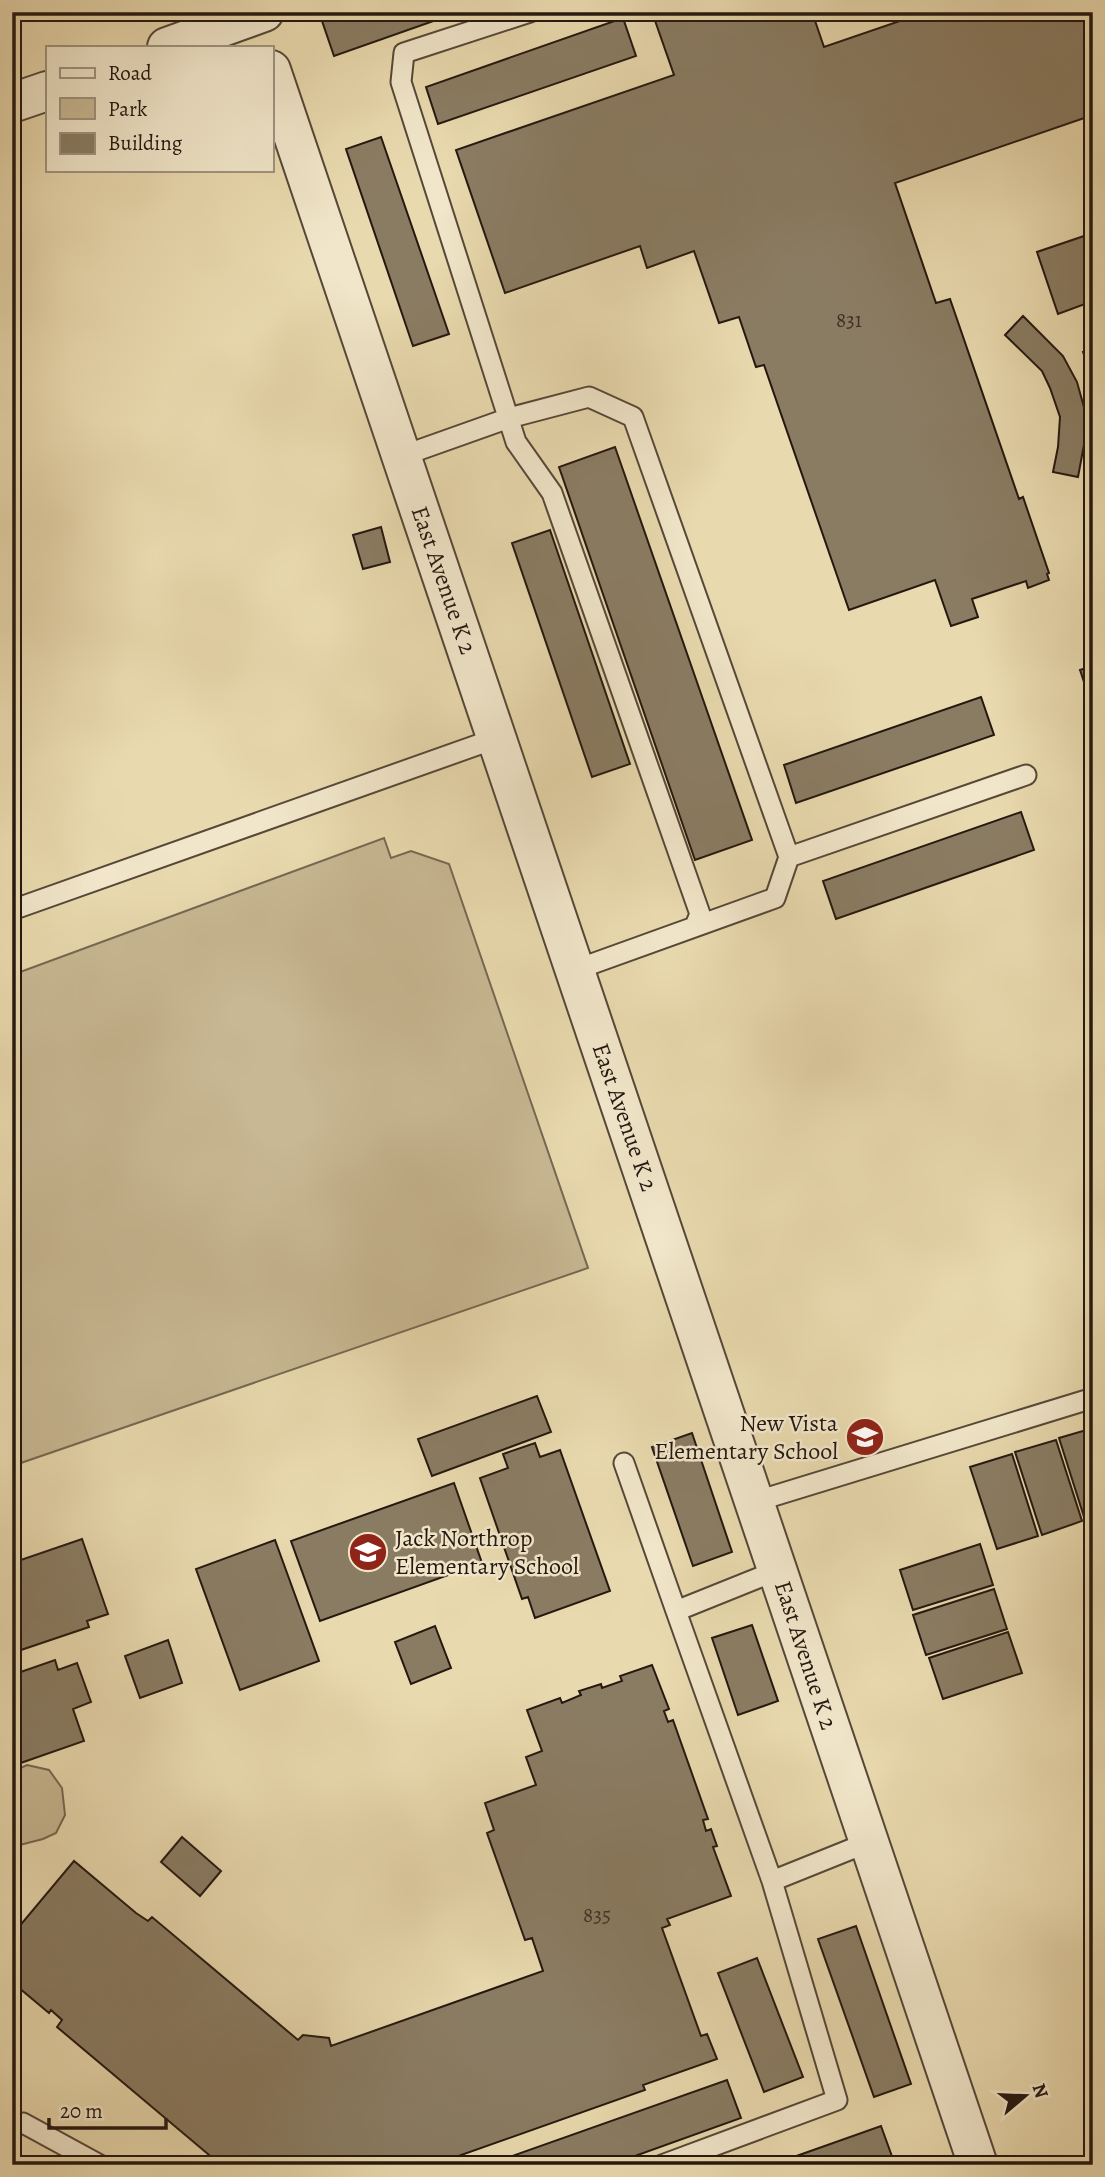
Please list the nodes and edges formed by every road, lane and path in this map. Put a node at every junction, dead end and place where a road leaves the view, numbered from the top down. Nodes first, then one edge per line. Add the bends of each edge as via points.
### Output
1 (530, 12) edge
2 (260, 25) edge
3 (171, 46) edge
4 (273, 76) edge
5 (46, 91) edge
6 (12, 103) edge
7 (509, 418) junction
8 (402, 456) junction
9 (497, 738) junction
10 (1026, 775) dead end
11 (789, 857) junction
12 (12, 910) edge
13 (695, 926) junction
14 (575, 970) junction
15 (1093, 1398) edge
16 (624, 1463) dead end
17 (754, 1502) junction
18 (778, 1570) junction
19 (676, 1611) junction
20 (869, 1842) junction
21 (772, 1881) junction
22 (12, 2127) edge
23 (100, 2165) edge
24 (662, 2165) edge
25 (978, 2165) edge

1 - 7 lane via 404,53 401,82
2 - 3 street
4 - 8 street, East Avenue K 2
5 - 6 street
7 - 8 lane
7 - 11 lane via 589,397 634,417
7 - 13 lane via 516,442 552,493 700,914
8 - 9 street, East Avenue K 2
9 - 12 lane
9 - 14 street, East Avenue K 2
10 - 11 lane
11 - 13 lane via 775,898
13 - 14 lane
14 - 17 street, East Avenue K 2
15 - 17 lane
16 - 19 lane
17 - 18 street, East Avenue K 2
18 - 19 lane
18 - 20 street, East Avenue K 2
19 - 21 lane
20 - 21 lane
20 - 25 street, East Avenue K 2
21 - 24 lane via 837,2100
22 - 23 lane via 23,2123

